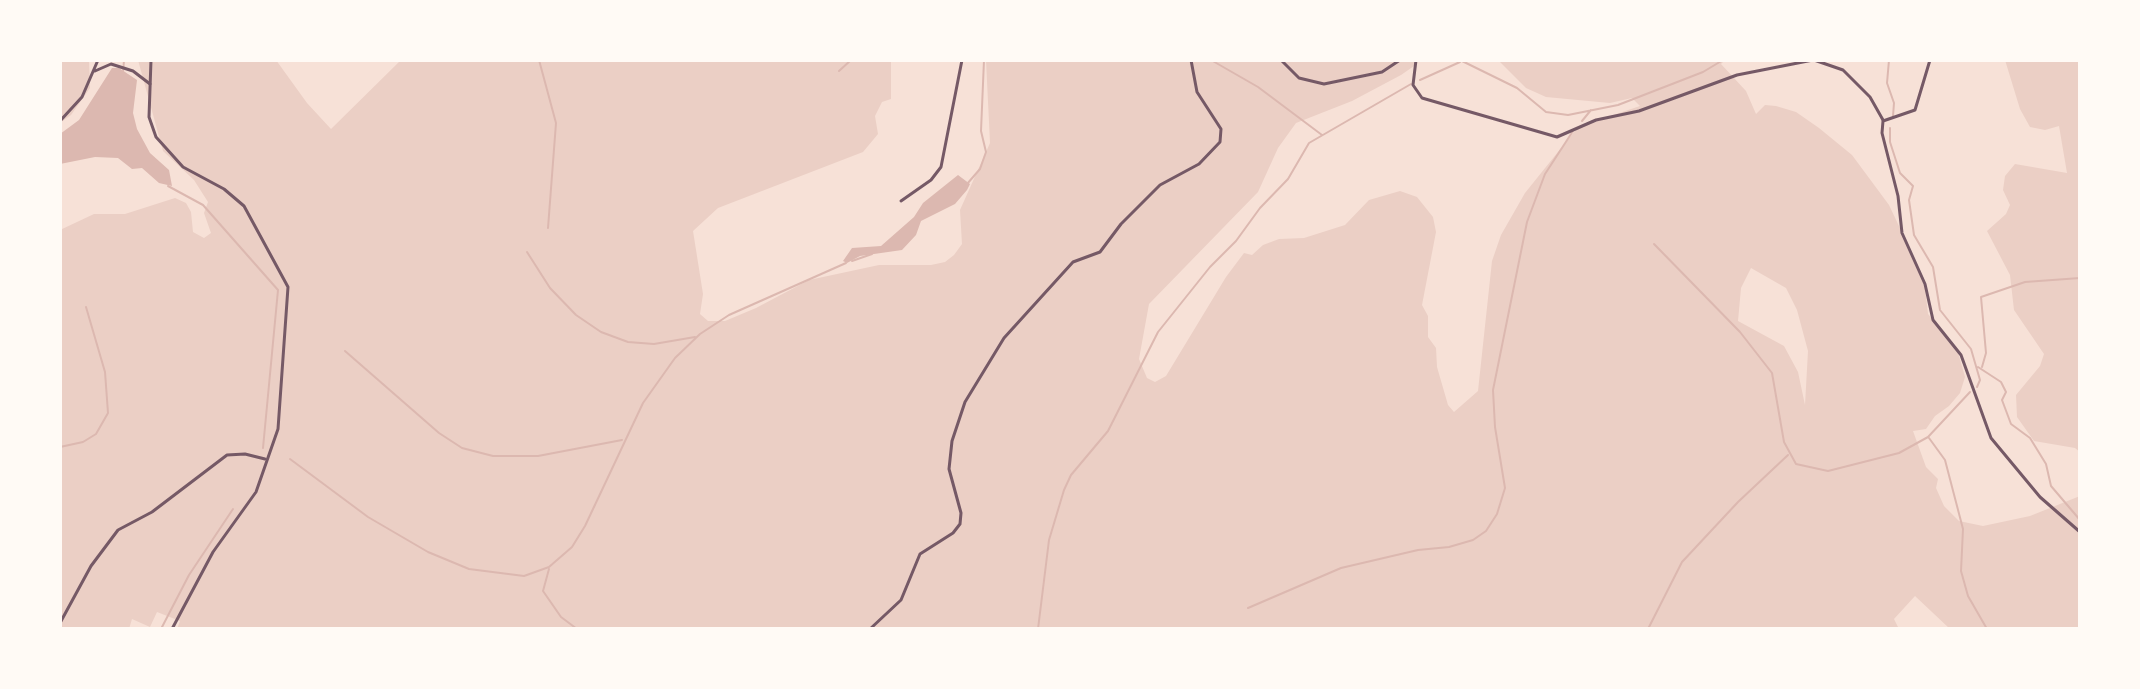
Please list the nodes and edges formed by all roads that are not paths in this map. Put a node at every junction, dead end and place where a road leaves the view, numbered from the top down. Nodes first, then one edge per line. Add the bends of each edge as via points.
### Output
1 (98, 60) edge
2 (151, 60) edge
3 (962, 60) edge
4 (1191, 60) edge
5 (1281, 60) edge
6 (1400, 60) edge
7 (1416, 60) edge
8 (1814, 60) edge
9 (1930, 60) edge
10 (95, 71) junction
11 (150, 84) junction
12 (60, 121) edge
13 (1883, 121) junction
14 (901, 201) dead end
15 (265, 459) junction
16 (2080, 532) edge
17 (60, 623) edge
18 (172, 629) edge
19 (870, 629) edge

1 - 10 street
2 - 11 street
3 - 14 street via 941,167
4 - 19 street via 1197,92 1221,129 1220,142 1199,164 1160,185 1096,254 1073,262 1004,338 965,402 952,441 949,469 960,524 920,554 901,600
5 - 6 street via 1299,78 1324,84 1382,72
7 - 8 street via 1412,78 1422,98 1557,137 1737,75
8 - 13 street via 1843,70 1870,97
9 - 13 street via 1915,110
10 - 11 street via 111,64
10 - 12 street via 78,103
11 - 15 street via 150,124 161,145 183,167 244,206 286,280 282,408
13 - 16 street via 1902,233 1925,284 1933,320 1961,355 1996,446 2040,497
15 - 17 street via 227,455 152,512 118,530
15 - 18 street via 256,492 208,560

